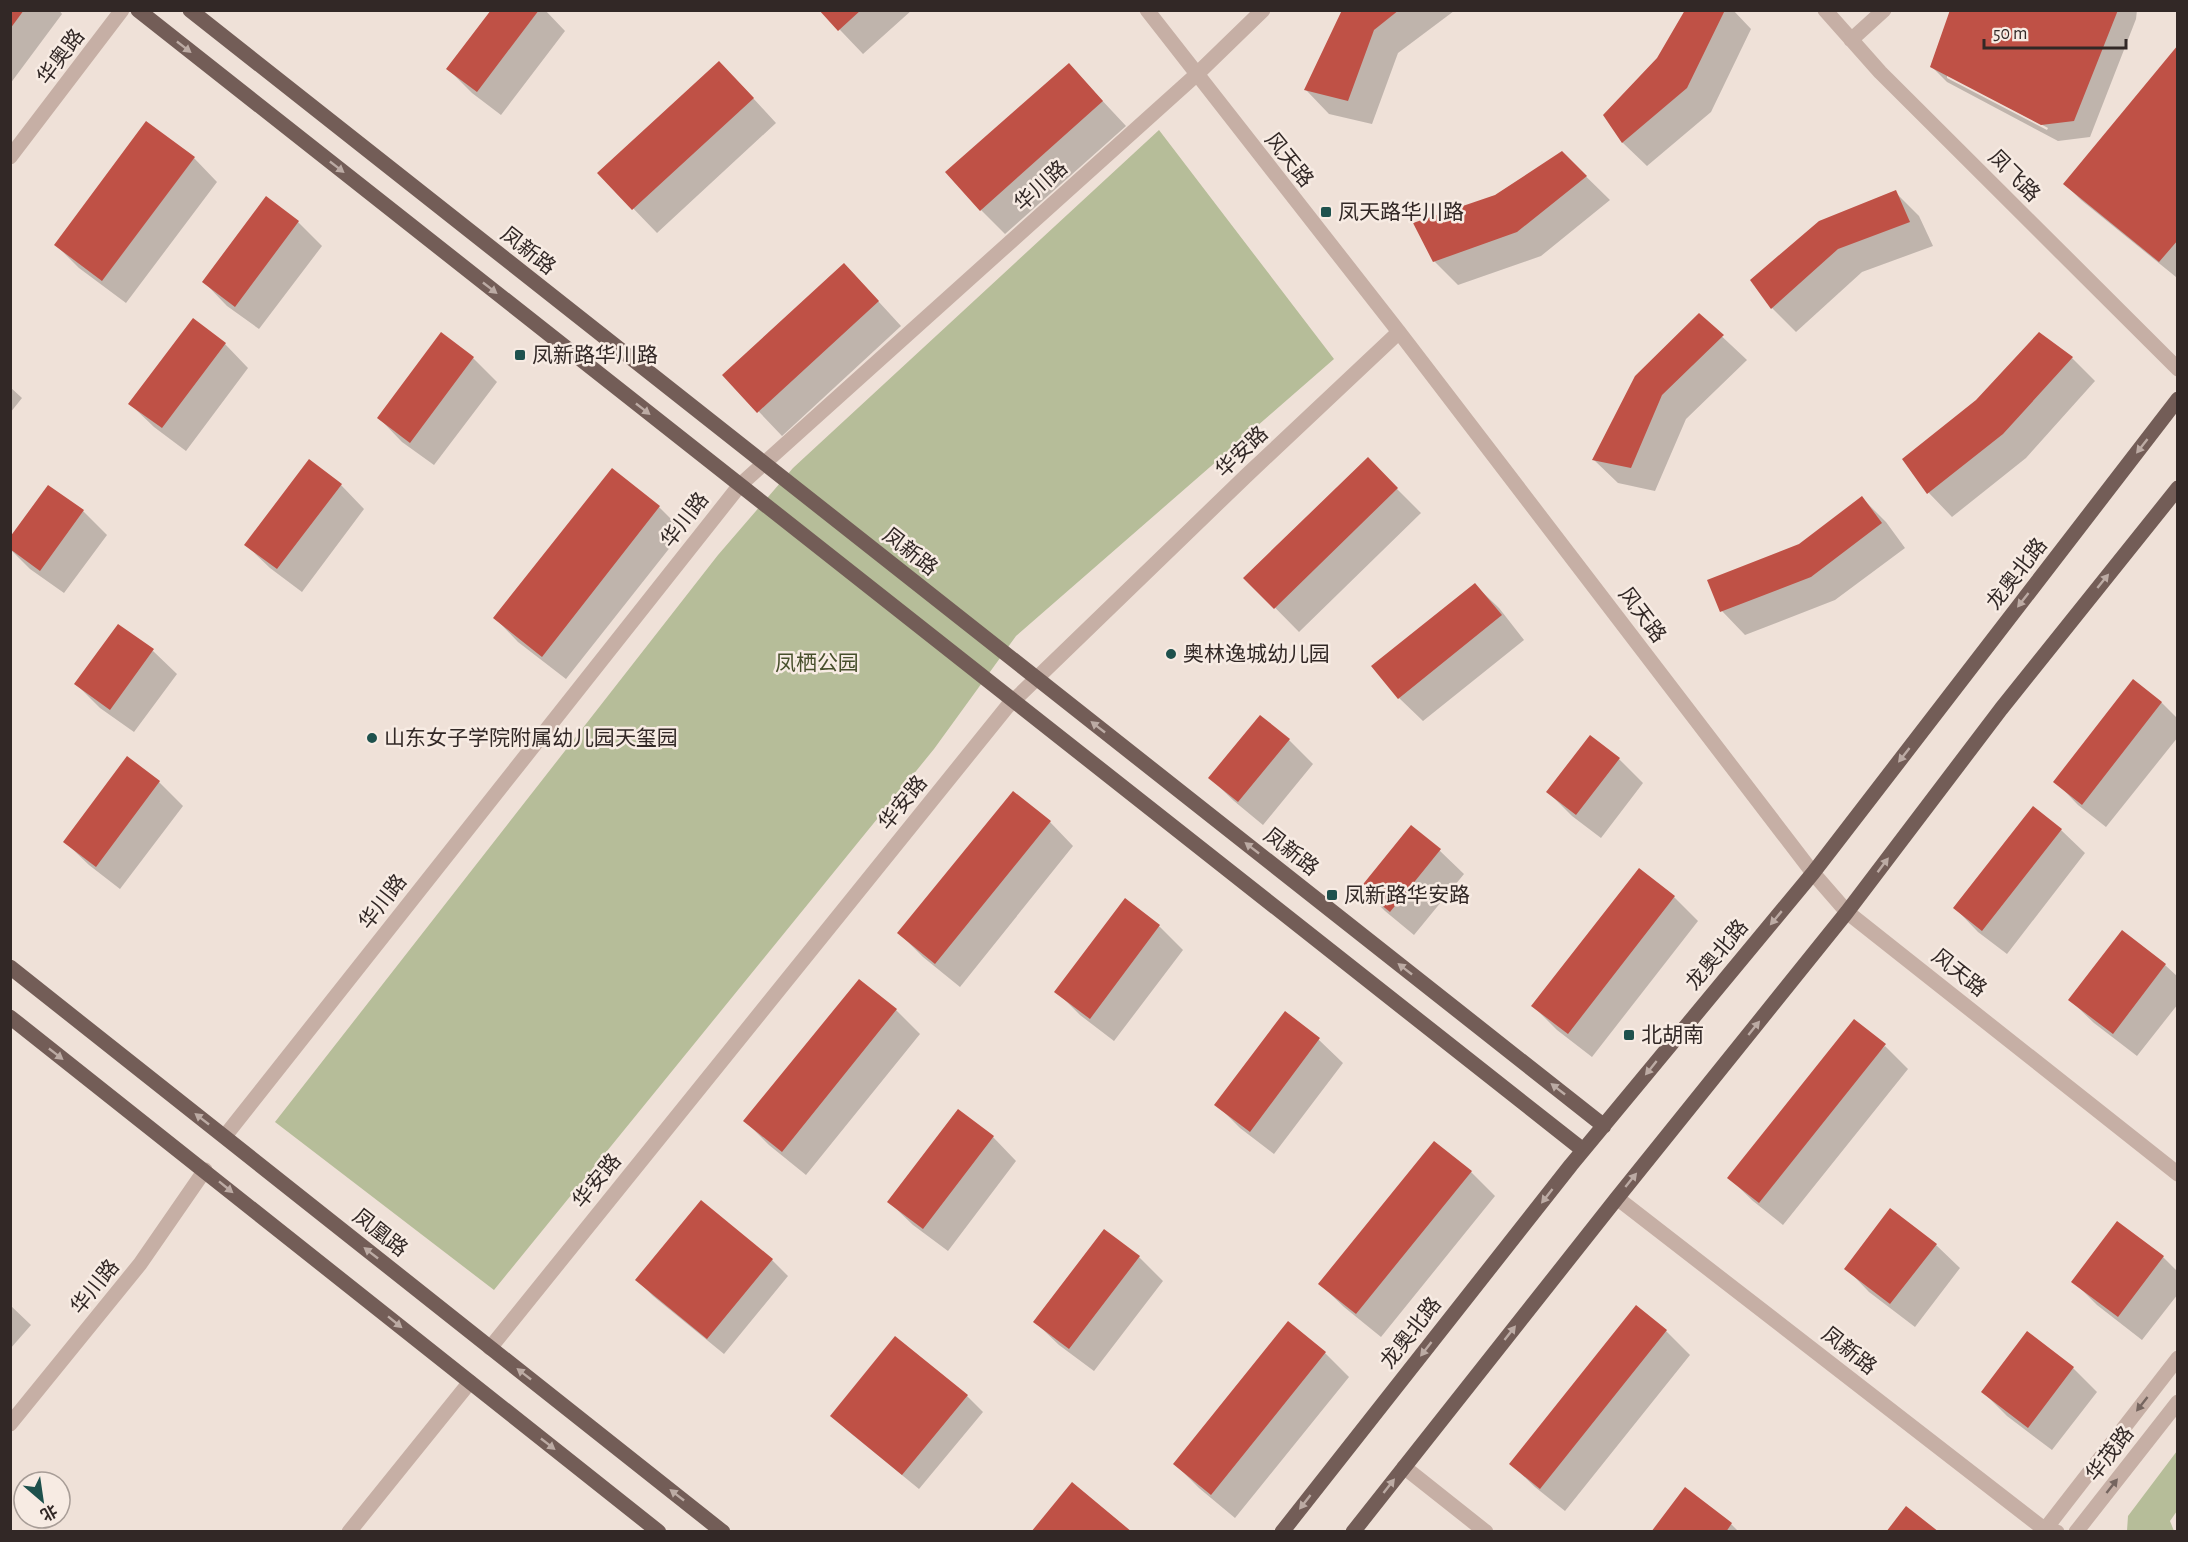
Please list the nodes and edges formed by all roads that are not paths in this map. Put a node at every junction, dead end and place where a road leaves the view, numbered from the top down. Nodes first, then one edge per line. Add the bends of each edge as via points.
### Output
1 (122, 10) edge
2 (138, 10) edge
3 (189, 10) edge
4 (1147, 10) edge
5 (1263, 10) edge
6 (1825, 10) edge
7 (1884, 10) edge
8 (1851, 40) junction
9 (1196, 75) junction
10 (10, 157) edge
11 (1399, 332) junction
12 (2178, 369) edge
13 (2178, 399) edge
14 (764, 463) junction
15 (740, 485) junction
16 (2178, 488) edge
17 (1037, 679) junction
18 (1014, 701) junction
19 (1813, 873) junction
20 (1847, 912) junction
21 (10, 968) edge
22 (10, 1017) edge
23 (1604, 1126) junction
24 (225, 1136) junction
25 (1583, 1150) junction
26 (205, 1170) junction
27 (2178, 1174) edge
28 (1617, 1198) junction
29 (490, 1348) junction
30 (2178, 1358) edge
31 (470, 1382) junction
32 (2178, 1402) edge
33 (10, 1424) edge
34 (1404, 1467) junction
35 (2047, 1531) edge
36 (349, 1532) edge
37 (659, 1532) edge
38 (723, 1532) edge
39 (1281, 1532) edge
40 (1353, 1532) edge
41 (1486, 1532) edge
42 (2076, 1532) edge

1 - 10 street, 华奥路
2 -> 15 main road
3 - 14 main road, 凤新路
4 - 9 street, 风天路
5 - 9 street, 华川路
6 - 8 street, 凤飞路
7 - 8 street
8 - 12 street, 凤飞路
9 - 11 street, 风天路
9 - 14 street, 华川路
11 - 17 street, 华安路
11 - 19 street, 风天路
13 -> 19 main road, 龙奥北路
14 - 15 street, 华川路
14 - 17 main road, 凤新路
15 - 18 main road
15 - 24 street, 华川路
20 -> 16 main road via 2001,709
17 - 18 street, 华安路
23 -> 17 main road, 凤新路
18 - 25 main road
18 - 29 street, 华安路
19 - 20 street, 风天路
19 -> 23 main road, 龙奥北路
20 - 27 street, 风天路
28 -> 20 main road
24 -> 21 main road, 凤凰路
22 -> 26 main road
23 - 25 main road, 龙奥北路
29 -> 24 main road, 凤凰路
25 -> 39 main road, 龙奥北路
26 -> 31 main road
26 - 33 street, 华川路 via 140,1264
34 -> 28 main road
28 - 35 street, 凤新路
38 -> 29 main road, 凤凰路
30 -> 35 street
31 - 36 street
31 -> 37 main road
42 -> 32 street, 华茂路
40 -> 34 main road
34 - 41 street

